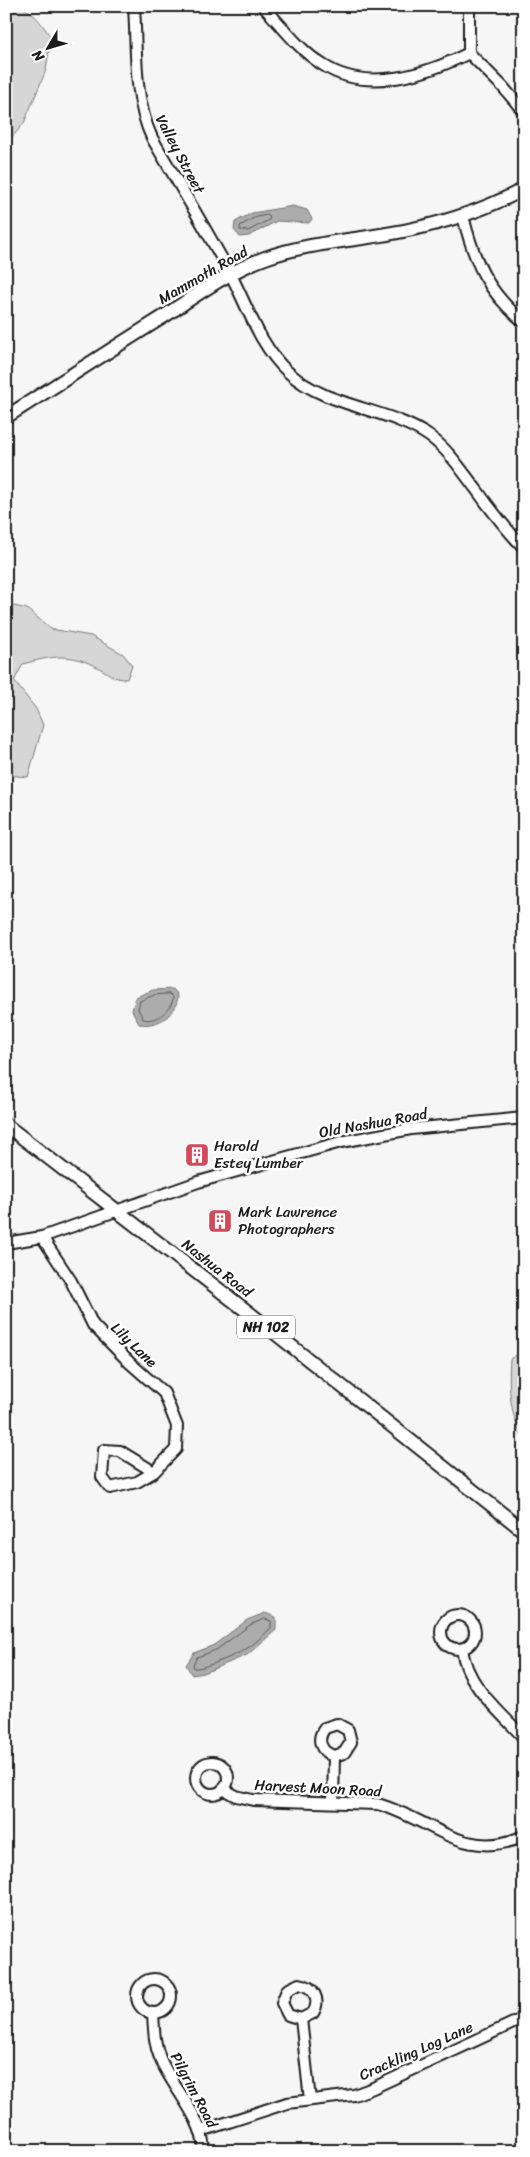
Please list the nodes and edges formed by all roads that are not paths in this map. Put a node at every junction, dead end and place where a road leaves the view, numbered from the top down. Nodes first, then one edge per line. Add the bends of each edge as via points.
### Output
1 (134, 6) edge
2 (263, 6) edge
3 (469, 6) edge
4 (469, 52) junction
5 (524, 112) edge
6 (524, 189) edge
7 (463, 216) junction
8 (231, 275) junction
9 (524, 322) edge
10 (6, 417) edge
11 (524, 548) edge
12 (524, 1118) edge
13 (6, 1125) edge
14 (117, 1210) junction
15 (42, 1237) junction
16 (6, 1243) edge
17 (154, 1472) junction
18 (524, 1531) edge
19 (462, 1649) dead end
20 (524, 1738) edge
21 (334, 1756) dead end
22 (223, 1789) dead end
23 (334, 1802) junction
24 (524, 1836) edge
25 (153, 2013) dead end
26 (524, 2018) edge
27 (301, 2019) dead end
28 (310, 2100) junction
29 (202, 2131) junction
30 (204, 2151) edge

1 - 8 street, Valley Street via 139,96 144,122
2 - 4 street via 322,64 354,77 379,79 411,75 443,65
3 - 4 street
4 - 5 street
6 - 7 main road, Mammoth Road
7 - 8 main road, Mammoth Road via 413,230 281,253
7 - 9 street via 470,246 481,271 497,295
8 - 10 main road, Mammoth Road
8 - 11 street, Valley Street via 263,339 288,372 311,388 403,421 430,437 452,458
12 - 14 street, Old Nashua Road via 411,1130 341,1142 224,1174
13 - 14 main road, Nashua Road / NH 102
14 - 15 street, Old Nashua Road
14 - 18 main road, Nashua Road / NH 102
15 - 16 street, Old Nashua Road
15 - 17 street, Lily Lane via 70,1280 93,1325 164,1393 177,1426 176,1449
17 - 17 street, Lily Lane via 137,1482 110,1488 102,1478 104,1450 120,1451
19 - 20 street via 464,1665 473,1682
21 - 23 street
22 - 23 street, Harvest Moon Road via 253,1800
23 - 24 street, Harvest Moon Road via 386,1806 448,1837 470,1844 494,1844
25 - 29 street, Pilgrim Road via 160,2059
26 - 28 street, Crackling Log Lane via 373,2088 354,2095
27 - 28 street
28 - 29 street, Crackling Log Lane via 280,2105
29 - 30 street, Pilgrim Road

